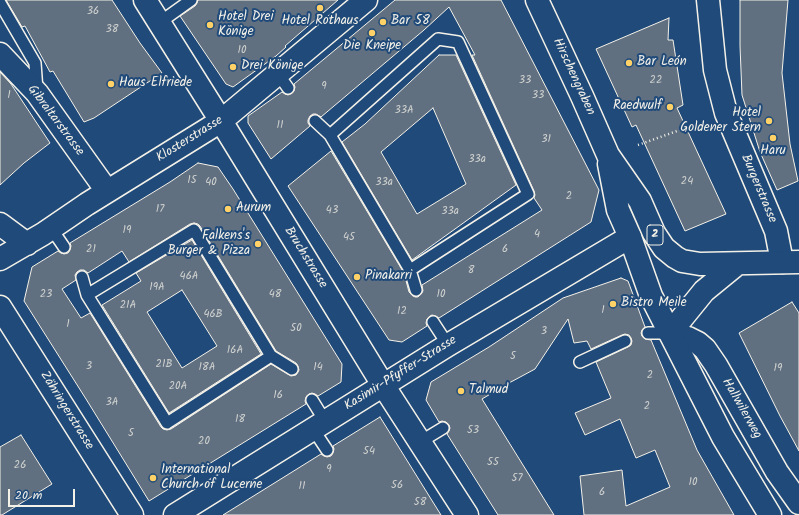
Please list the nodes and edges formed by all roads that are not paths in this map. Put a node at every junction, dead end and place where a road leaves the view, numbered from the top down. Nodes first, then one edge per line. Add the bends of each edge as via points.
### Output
1 (145, 0) edge
2 (191, 0) edge
3 (366, 0) edge
4 (537, 0) edge
5 (708, 0) edge
6 (0, 3) edge
7 (159, 23) junction
8 (0, 54) edge
9 (37, 93) junction
10 (221, 122) junction
11 (316, 122) dead end
12 (330, 135) junction
13 (608, 155) junction
14 (107, 191) junction
15 (0, 224) edge
16 (52, 228) junction
17 (630, 237) junction
18 (27, 244) junction
19 (64, 247) dead end
20 (0, 259) edge
21 (791, 262) edge
22 (737, 264) junction
23 (410, 270) junction
24 (82, 276) dead end
25 (416, 290) dead end
26 (87, 295) junction
27 (0, 307) edge
28 (433, 322) dead end
29 (648, 333) dead end
30 (670, 334) junction
31 (625, 341) dead end
32 (448, 345) junction
33 (271, 356) junction
34 (580, 362) dead end
35 (292, 369) dead end
36 (383, 385) junction
37 (312, 400) dead end
38 (319, 425) junction
39 (443, 428) dead end
40 (420, 442) junction
41 (327, 450) dead end
42 (799, 503) edge
43 (132, 515) edge
44 (175, 515) edge
45 (467, 515) edge
46 (770, 515) edge

1 - 7 street, Bruchstrasse
2 - 7 lane
3 - 10 street, Klosterstrasse via 283,81
4 - 13 street, Hirschengraben / 2
5 - 21 street, Burgerstrasse via 715,70 726,113
6 - 9 lane via 35,63
7 - 10 street, Bruchstrasse
8 - 9 street, Gibraltarstrasse
9 - 14 street, Gibraltarstrasse
10 - 14 street, Klosterstrasse
10 - 36 street, Bruchstrasse
11 - 12 lane
12 - 23 lane
12 - 23 lane via 438,39 458,42 528,194
13 - 17 street, 2 via 618,210
13 - 22 street, 2 via 640,201 654,233 664,248 682,261 690,263
14 - 16 street, Klosterstrasse
15 - 18 street
16 - 18 street, Klosterstrasse
16 - 19 lane
17 - 30 street, 2 via 651,296
17 - 32 street, Kasimir-Pfyffer-Strasse
18 - 20 street, Klosterstrasse
21 - 22 street, 2
22 - 30 street via 704,291
23 - 25 lane
24 - 26 lane
26 - 33 lane via 194,230
26 - 33 lane via 167,423
27 - 43 street, Zähringerstrasse
28 - 32 lane
29 - 30 lane
30 - 42 street, Hallwilerweg via 688,338 705,349 777,472
30 - 46 street, 2 via 723,438
31 - 34 lane
32 - 36 street, Kasimir-Pfyffer-Strasse
33 - 35 lane
36 - 38 street, Kasimir-Pfyffer-Strasse
36 - 40 street, Bruchstrasse
37 - 38 lane
38 - 41 lane
38 - 44 street, Kasimir-Pfyffer-Strasse
39 - 40 lane
40 - 45 street, Bruchstrasse

